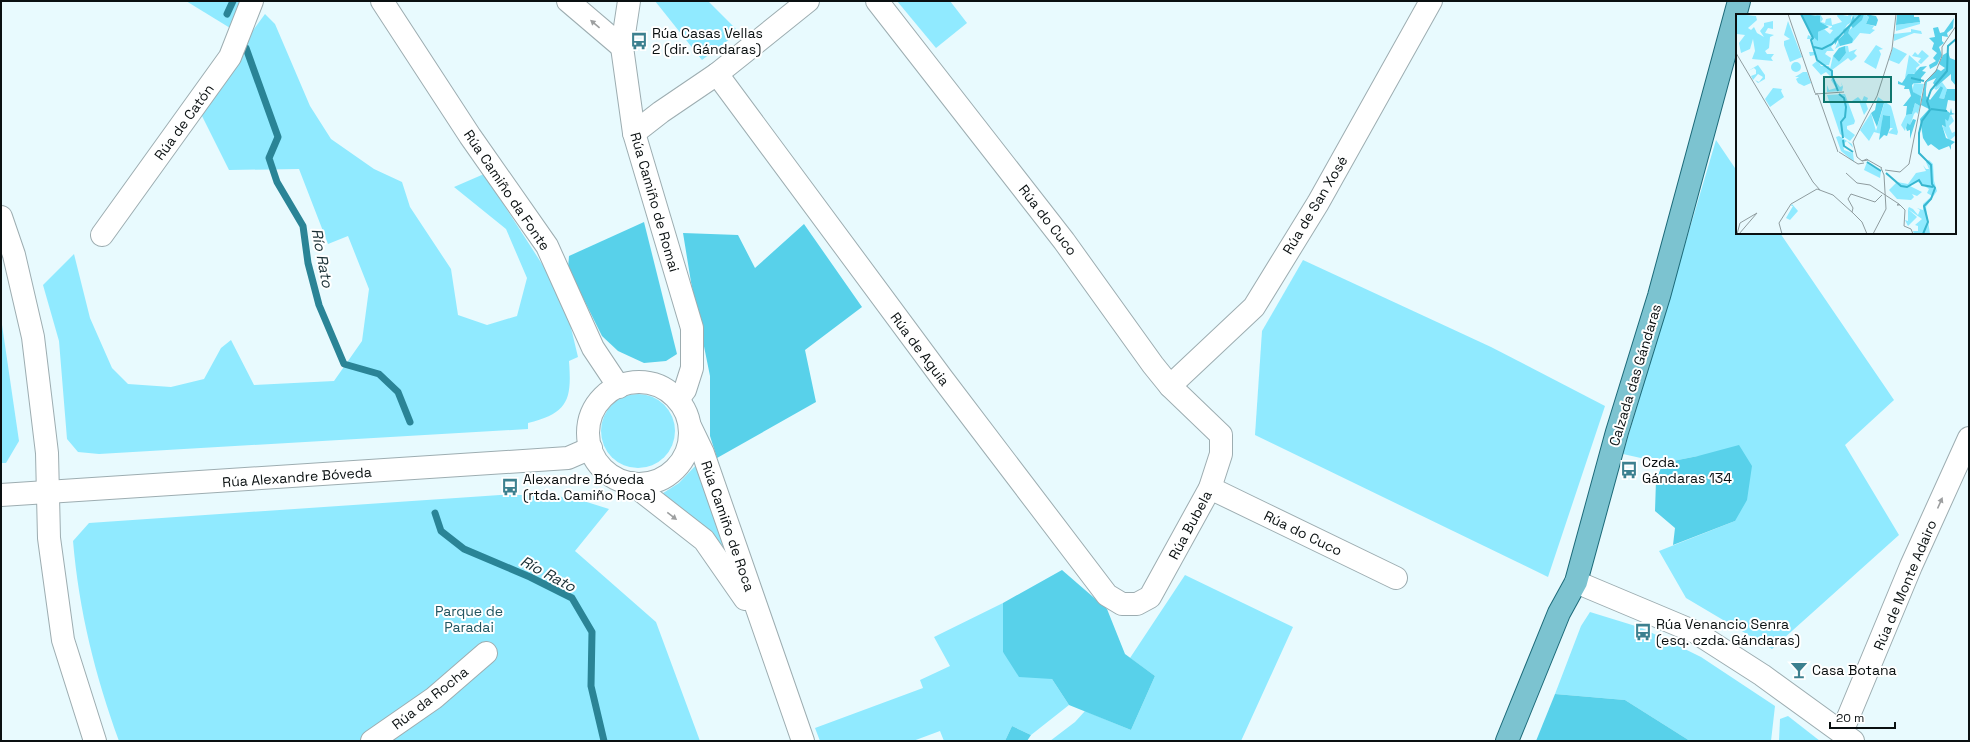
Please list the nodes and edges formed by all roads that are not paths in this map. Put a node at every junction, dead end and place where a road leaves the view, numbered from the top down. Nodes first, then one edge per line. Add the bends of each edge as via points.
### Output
1 (252, 1) edge
2 (382, 1) edge
3 (568, 1) edge
4 (630, 1) edge
5 (808, 1) edge
6 (877, 1) edge
7 (1431, 1) edge
8 (1739, 1) edge
9 (622, 46) junction
10 (717, 74) junction
11 (634, 133) junction
12 (1, 217) edge
13 (102, 235) dead end
14 (1170, 386) junction
15 (618, 387) junction
16 (678, 399) junction
17 (690, 426) junction
18 (1221, 435) joint
19 (1969, 438) edge
20 (591, 448) junction
21 (631, 483) junction
22 (1210, 488) junction
23 (49, 492) junction
24 (1, 495) edge
25 (1396, 578) dead end
26 (1576, 582) junction
27 (1137, 604) joint
28 (763, 627) junction
29 (486, 653) dead end
30 (1847, 736) edge
31 (94, 741) edge
32 (372, 741) edge
33 (803, 741) edge
34 (1507, 741) edge

1 - 13 street, Rúa de Catón via 230,57
2 - 15 street, Rúa Camiño da Fonte via 470,136 547,246 593,348
9 -> 3 street
4 - 9 street, Rúa Camiño de Romai
5 - 10 street
6 - 14 street, Rúa do Cuco via 1069,247
7 - 14 street, Rúa de San Xosé via 1318,203 1254,307
8 - 26 main road, Calzada das Gándaras
9 - 11 street, Rúa Camiño de Romai
10 - 11 street
10 - 27 street, Rúa de Aguia via 942,378 1107,595 1122,604
11 - 16 street, Rúa Camiño de Romai via 692,328 692,368 685,390
12 - 23 street via 14,255 33,337 47,453
14 - 18 street, Rúa do Cuco
15 - 16 street via 629,383 650,383 670,392
15 - 20 street via 595,407 589,427
16 - 17 street via 686,412
17 - 21 street via 690,442 675,470 662,479 647,483
17 - 28 street, Rúa Camiño de Roca via 703,453
18 - 22 street, Rúa Bubela via 1221,454
30 -> 19 street, Rúa de Monte Adairo via 1911,566
20 - 21 street via 603,469 612,476
20 - 23 street, Rúa Alexandre Bóveda via 568,458
21 -> 28 street, Rúa Camiño de Roca via 704,540
22 - 25 street, Rúa do Cuco
22 - 27 street, Rúa Bubela via 1150,597
23 - 24 street, Rúa Alexandre Bóveda
23 - 31 street via 49,538 63,640
26 - 30 street via 1695,632 1762,675
26 - 34 main road, Calzada das Gándaras via 1559,613
28 - 33 street, Rúa Camiño de Roca
29 - 32 street, Rúa da Rocha via 434,698

